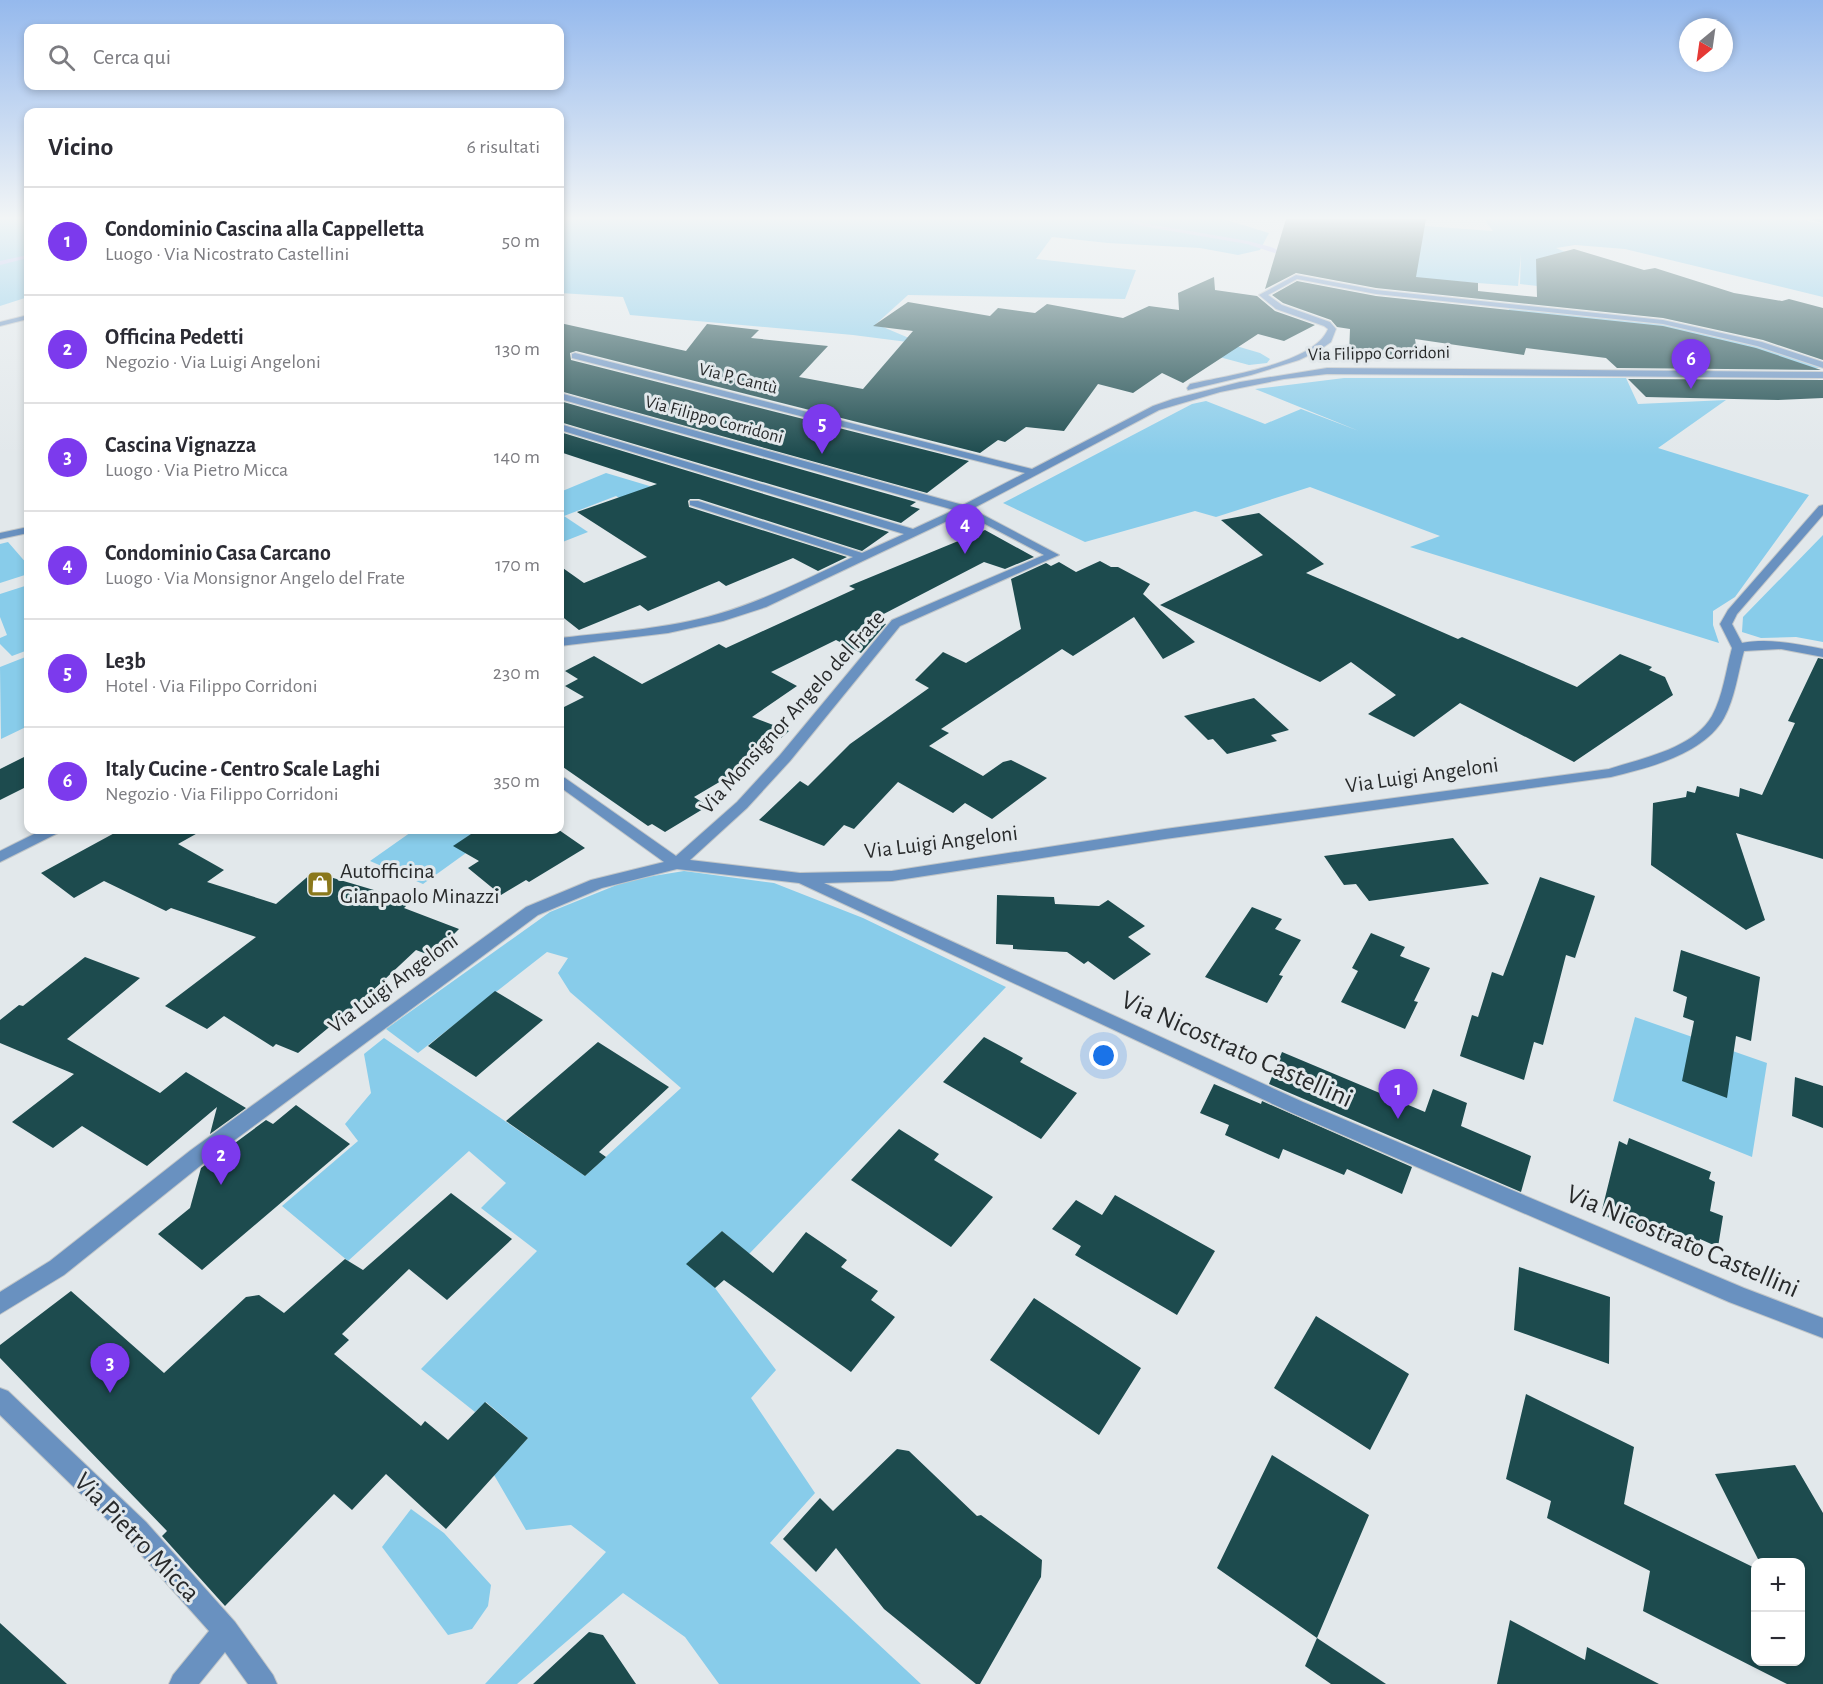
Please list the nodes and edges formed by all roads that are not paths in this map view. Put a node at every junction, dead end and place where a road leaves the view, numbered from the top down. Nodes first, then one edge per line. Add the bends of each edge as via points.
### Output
1 (1266, 298) edge
2 (1423, 298) edge
3 (24, 318) edge
4 (0, 324) edge
5 (575, 356) dead end
6 (1823, 365) edge
7 (1823, 375) edge
8 (564, 397) edge
9 (1182, 398) junction
10 (564, 428) edge
11 (1033, 472) junction
12 (694, 503) dead end
13 (1823, 508) edge
14 (964, 509) junction
15 (24, 531) edge
16 (913, 533) junction
17 (0, 536) edge
18 (864, 557) junction
19 (564, 631) edge
20 (576, 641) junction
21 (564, 642) edge
22 (1738, 648) junction
23 (1823, 653) edge
24 (564, 784) edge
25 (45, 834) edge
26 (0, 857) edge
27 (678, 864) junction
28 (800, 878) junction
29 (0, 1304) edge
30 (1823, 1328) edge
31 (0, 1399) edge
32 (226, 1631) junction
33 (182, 1684) edge
34 (264, 1684) edge

1 - 9 street via 1279,307 1327,324 1332,329 1329,340 1285,363 1192,386
2 - 6 street via 1663,322 1759,344
3 - 4 street
5 - 11 street, Via P. Cantù
7 - 9 street, Via Filippo Corridoni via 1327,371
8 - 14 street, Via Filippo Corridoni
9 - 11 street, Via Filippo Corridoni
10 - 16 street
11 - 14 street, Via Filippo Corridoni
12 - 18 street
13 - 22 street via 1732,613 1726,624
14 - 16 street, Via Filippo Corridoni
14 - 27 street, Via Monsignor Angelo del Frate via 1053,555 896,623 742,805
15 - 17 street
16 - 18 street, Via Filippo Corridoni
18 - 20 street, Via Filippo Corridoni via 762,604 719,618
19 - 20 street
20 - 21 street, Via Filippo Corridoni
22 - 23 street via 1781,644
22 - 28 street, Via Luigi Angeloni via 1718,718 1698,737 1670,753 1611,773 892,876
24 - 27 street
25 - 26 street
27 - 28 street, Via Luigi Angeloni
27 - 29 street, Via Luigi Angeloni via 597,884 532,911 198,1156 57,1268
28 - 30 street, Via Nicostrato Castellini via 1199,1065 1521,1205
31 - 32 street, Via Pietro Micca via 137,1531
32 - 33 street
32 - 34 street, Via Pietro Micca

